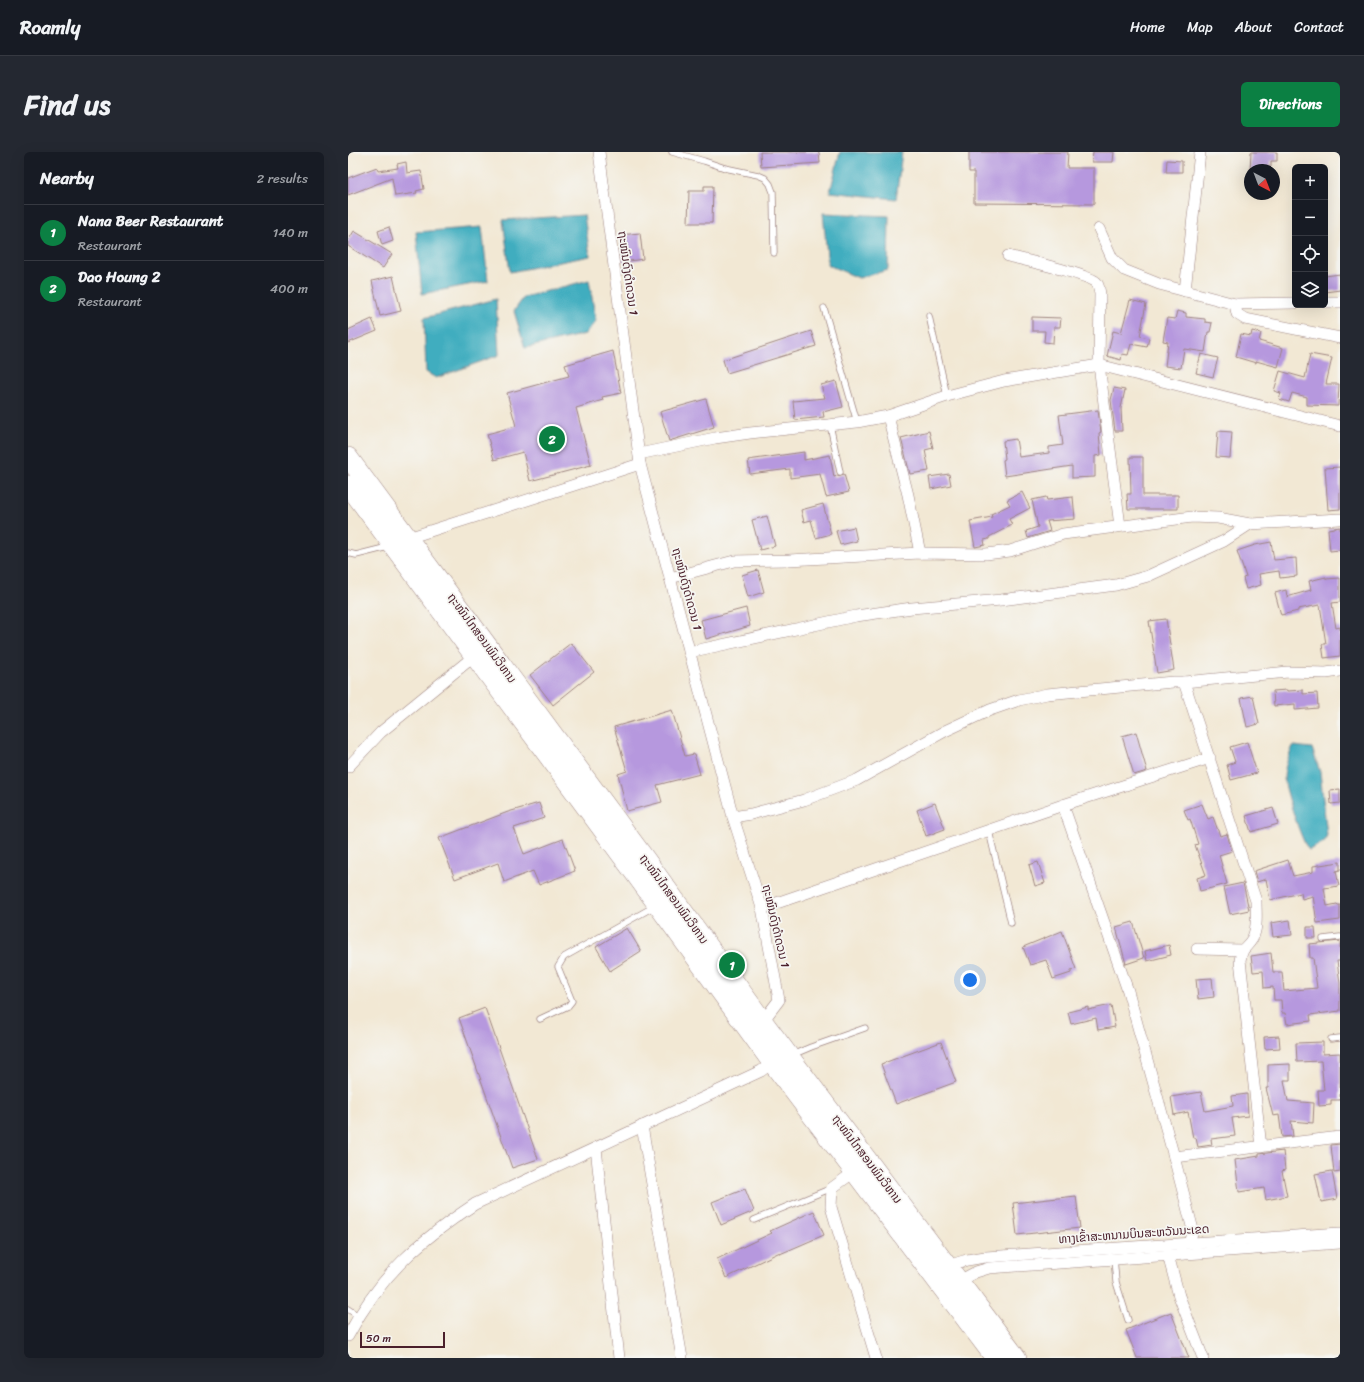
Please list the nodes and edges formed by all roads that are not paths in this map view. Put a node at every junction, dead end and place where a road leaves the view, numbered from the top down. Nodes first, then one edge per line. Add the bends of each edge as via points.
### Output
1 (599, 152) edge
2 (672, 152) edge
3 (1200, 152) edge
4 (1099, 230) dead end
5 (774, 253) dead end
6 (1008, 256) dead end
7 (1185, 291) junction
8 (1328, 302) edge
9 (1340, 302) edge
10 (1292, 303) edge
11 (1235, 304) junction
12 (824, 308) dead end
13 (929, 316) dead end
14 (1340, 338) edge
15 (1099, 365) junction
16 (947, 396) junction
17 (888, 416) junction
18 (857, 422) junction
19 (830, 425) junction
20 (1340, 426) edge
21 (348, 458) edge
22 (640, 459) junction
23 (840, 472) dead end
24 (354, 487) edge
25 (1340, 519) edge
26 (1250, 524) junction
27 (1120, 526) junction
28 (400, 542) junction
29 (348, 553) edge
30 (920, 553) junction
31 (670, 578) junction
32 (481, 651) junction
33 (689, 652) junction
34 (1340, 671) edge
35 (1184, 682) junction
36 (1210, 758) junction
37 (350, 761) edge
38 (1063, 805) junction
39 (733, 817) junction
40 (989, 831) junction
41 (657, 905) junction
42 (762, 908) junction
43 (1011, 923) dead end
44 (1340, 937) edge
45 (1323, 939) dead end
46 (1198, 949) dead end
47 (1242, 950) junction
48 (540, 1019) dead end
49 (763, 1021) junction
50 (865, 1028) dead end
51 (1340, 1038) edge
52 (1331, 1039) dead end
53 (789, 1056) junction
54 (772, 1064) junction
55 (642, 1126) junction
56 (1340, 1137) edge
57 (1261, 1147) junction
58 (596, 1148) junction
59 (1174, 1157) junction
60 (854, 1172) junction
61 (832, 1188) junction
62 (754, 1220) dead end
63 (1340, 1233) edge
64 (1189, 1243) junction
65 (1340, 1244) edge
66 (1114, 1254) junction
67 (1168, 1255) junction
68 (946, 1279) junction
69 (348, 1309) edge
70 (358, 1316) junction
71 (1128, 1320) dead end
72 (348, 1336) edge
73 (619, 1358) edge
74 (682, 1358) edge
75 (876, 1358) edge
76 (995, 1358) edge
77 (1017, 1358) edge
78 (1203, 1358) edge

1 - 22 street, ຖະໜົນດົງດຳດວນ 1
2 - 5 lane via 766,178 773,192
3 - 7 street
4 - 7 street via 1112,258 1124,270
6 - 15 street via 1095,281 1100,294
7 - 11 street
8 - 9 street
10 - 11 street
11 - 14 street via 1237,314 1244,319
12 - 18 lane
13 - 16 lane
15 - 16 street via 1004,381
15 - 20 street
15 - 27 street
16 - 17 street
17 - 18 street
17 - 30 street
18 - 19 street
19 - 22 street via 715,438
19 - 23 lane
21 - 24 highway, ຖະໜົນໄກສອນພົມວິຫານ
22 - 28 street
22 - 31 street, ຖະໜົນດົງດຳດວນ 1
24 - 28 highway, ຖະໜົນໄກສອນພົມວິຫານ
25 - 26 street
26 - 27 street via 1218,518 1192,517
26 - 33 street via 1224,541 1155,573 1116,585 856,616
27 - 30 street via 1063,534 1010,551 986,554
28 - 29 lane via 356,555
28 - 32 highway, ຖະໜົນໄກສອນພົມວິຫານ
30 - 31 street via 734,561
31 - 33 street, ຖະໜົນດົງດຳດວນ 1
32 - 37 street via 380,732
32 - 41 highway, ຖະໜົນໄກສອນພົມວິຫານ
32 - 49 highway, ຖະໜົນໄກສອນພົມວິຫານ via 644,857
33 - 39 street, ຖະໜົນດົງດຳດວນ 1
34 - 35 street via 1288,672
35 - 36 street
35 - 39 street via 1047,694 1019,700 945,731 857,780 804,800
36 - 38 street
36 - 47 street via 1256,901 1256,926 1252,939
38 - 40 street
38 - 59 street via 1128,991
39 - 42 street, ຖະໜົນດົງດຳດວນ 1
40 - 42 street
40 - 43 lane
41 - 48 lane via 564,957 558,967 572,1001 568,1006
41 - 54 highway, ຖະໜົນໄກສອນພົມວິຫານ
42 - 49 street, ຖະໜົນດົງດຳດວນ 1 via 779,1000
44 - 45 lane
46 - 47 street
47 - 57 street via 1240,960
49 - 53 highway, ຖະໜົນໄກສອນພົມວິຫານ
50 - 53 lane
51 - 52 lane
53 - 68 highway, ຖະໜົນໄກສອນພົມວິຫານ
54 - 55 street
54 - 60 highway, ຖະໜົນໄກສອນພົມວິຫານ
55 - 58 street
55 - 74 street
56 - 57 street
57 - 59 street
58 - 70 street via 475,1204 447,1222 398,1265 375,1291
58 - 73 street
59 - 64 street via 1193,1230
60 - 61 street
60 - 68 highway, ຖະໜົນໄກສອນພົມວິຫານ
61 - 62 lane
61 - 75 street via 831,1207
63 - 64 street, ທາງເຂົ້າສະຫນາມບິນສະຫວັນນະເຂດ
64 - 66 street, ທາງເຂົ້າສະຫນາມບິນສະຫວັນນະເຂດ
65 - 67 street, ທາງເຂົ້າສະຫນາມບິນສະຫວັນນະເຂດ
66 - 67 street, ທາງເຂົ້າສະຫນາມບິນສະຫວັນນະເຂດ
66 - 68 street, ທາງເຂົ້າສະຫນາມບິນສະຫວັນນະເຂດ via 989,1268
66 - 68 street, ທາງເຂົ້າສະຫນາມບິນສະຫວັນນະເຂດ via 972,1259
66 - 71 lane via 1116,1282
67 - 78 street via 1179,1296
68 - 76 highway, ຖະໜົນໄກສອນພົມວິຫານ
68 - 77 highway, ຖະໜົນໄກສອນພົມວິຫານ
69 - 70 lane
70 - 72 street

